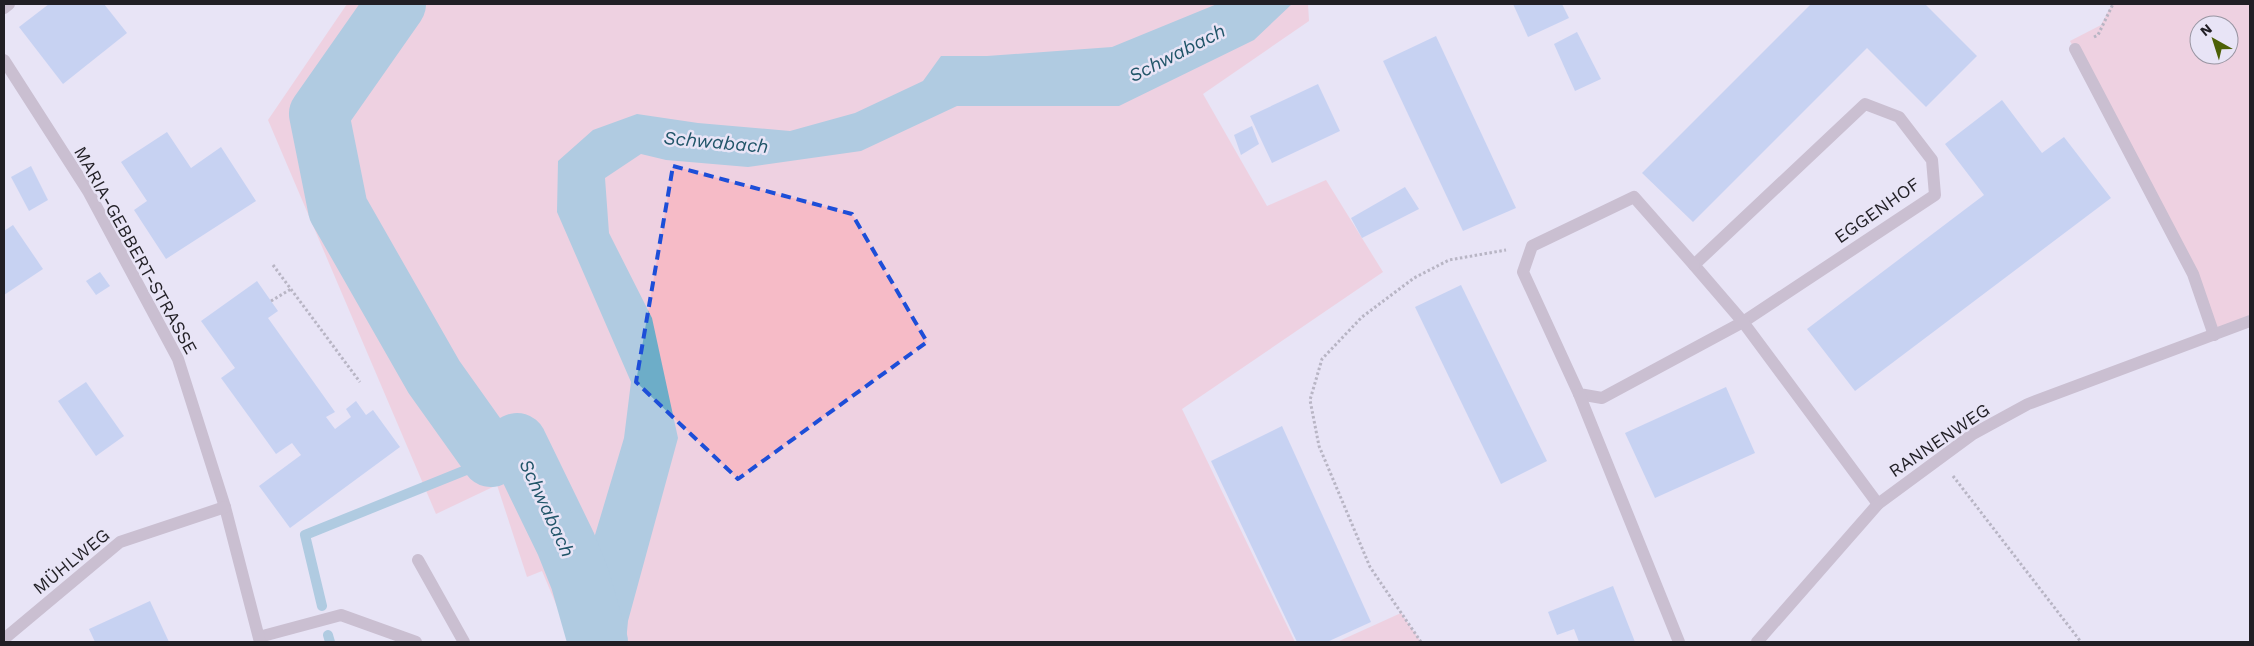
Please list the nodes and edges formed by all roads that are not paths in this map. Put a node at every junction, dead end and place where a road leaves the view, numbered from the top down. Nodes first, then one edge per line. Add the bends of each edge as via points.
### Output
1 (9, 4) edge
2 (4, 8) edge
3 (2076, 48) road end
4 (4, 60) edge
5 (1694, 265) junction
6 (2250, 321) edge
7 (1743, 322) junction
8 (2214, 335) junction
9 (1579, 394) junction
10 (1878, 504) junction
11 (225, 508) junction
12 (418, 560) dead end
13 (4, 639) edge
14 (259, 640) edge
15 (416, 642) edge
16 (464, 642) edge
17 (1679, 642) edge
18 (1757, 642) edge

1 - 2 street
3 - 8 street via 2192,274
4 - 11 street, MARIA-GEBBERT-STRASSE via 88,192 178,359
5 - 7 street
5 - 7 street, EGGENHOF via 1865,104 1899,117 1932,160 1935,195
5 - 9 street via 1634,197 1532,246 1523,272
6 - 8 street, RANNENWEG
7 - 9 street, EGGENHOF via 1602,398
7 - 10 street
8 - 10 street, RANNENWEG via 2028,404 1973,434
9 - 17 street
10 - 18 street, RANNENWEG
11 - 13 street, MÜHLWEG via 120,542
11 - 14 street, MARIA-GEBBERT-STRASSE
12 - 16 street
14 - 15 street via 341,615

